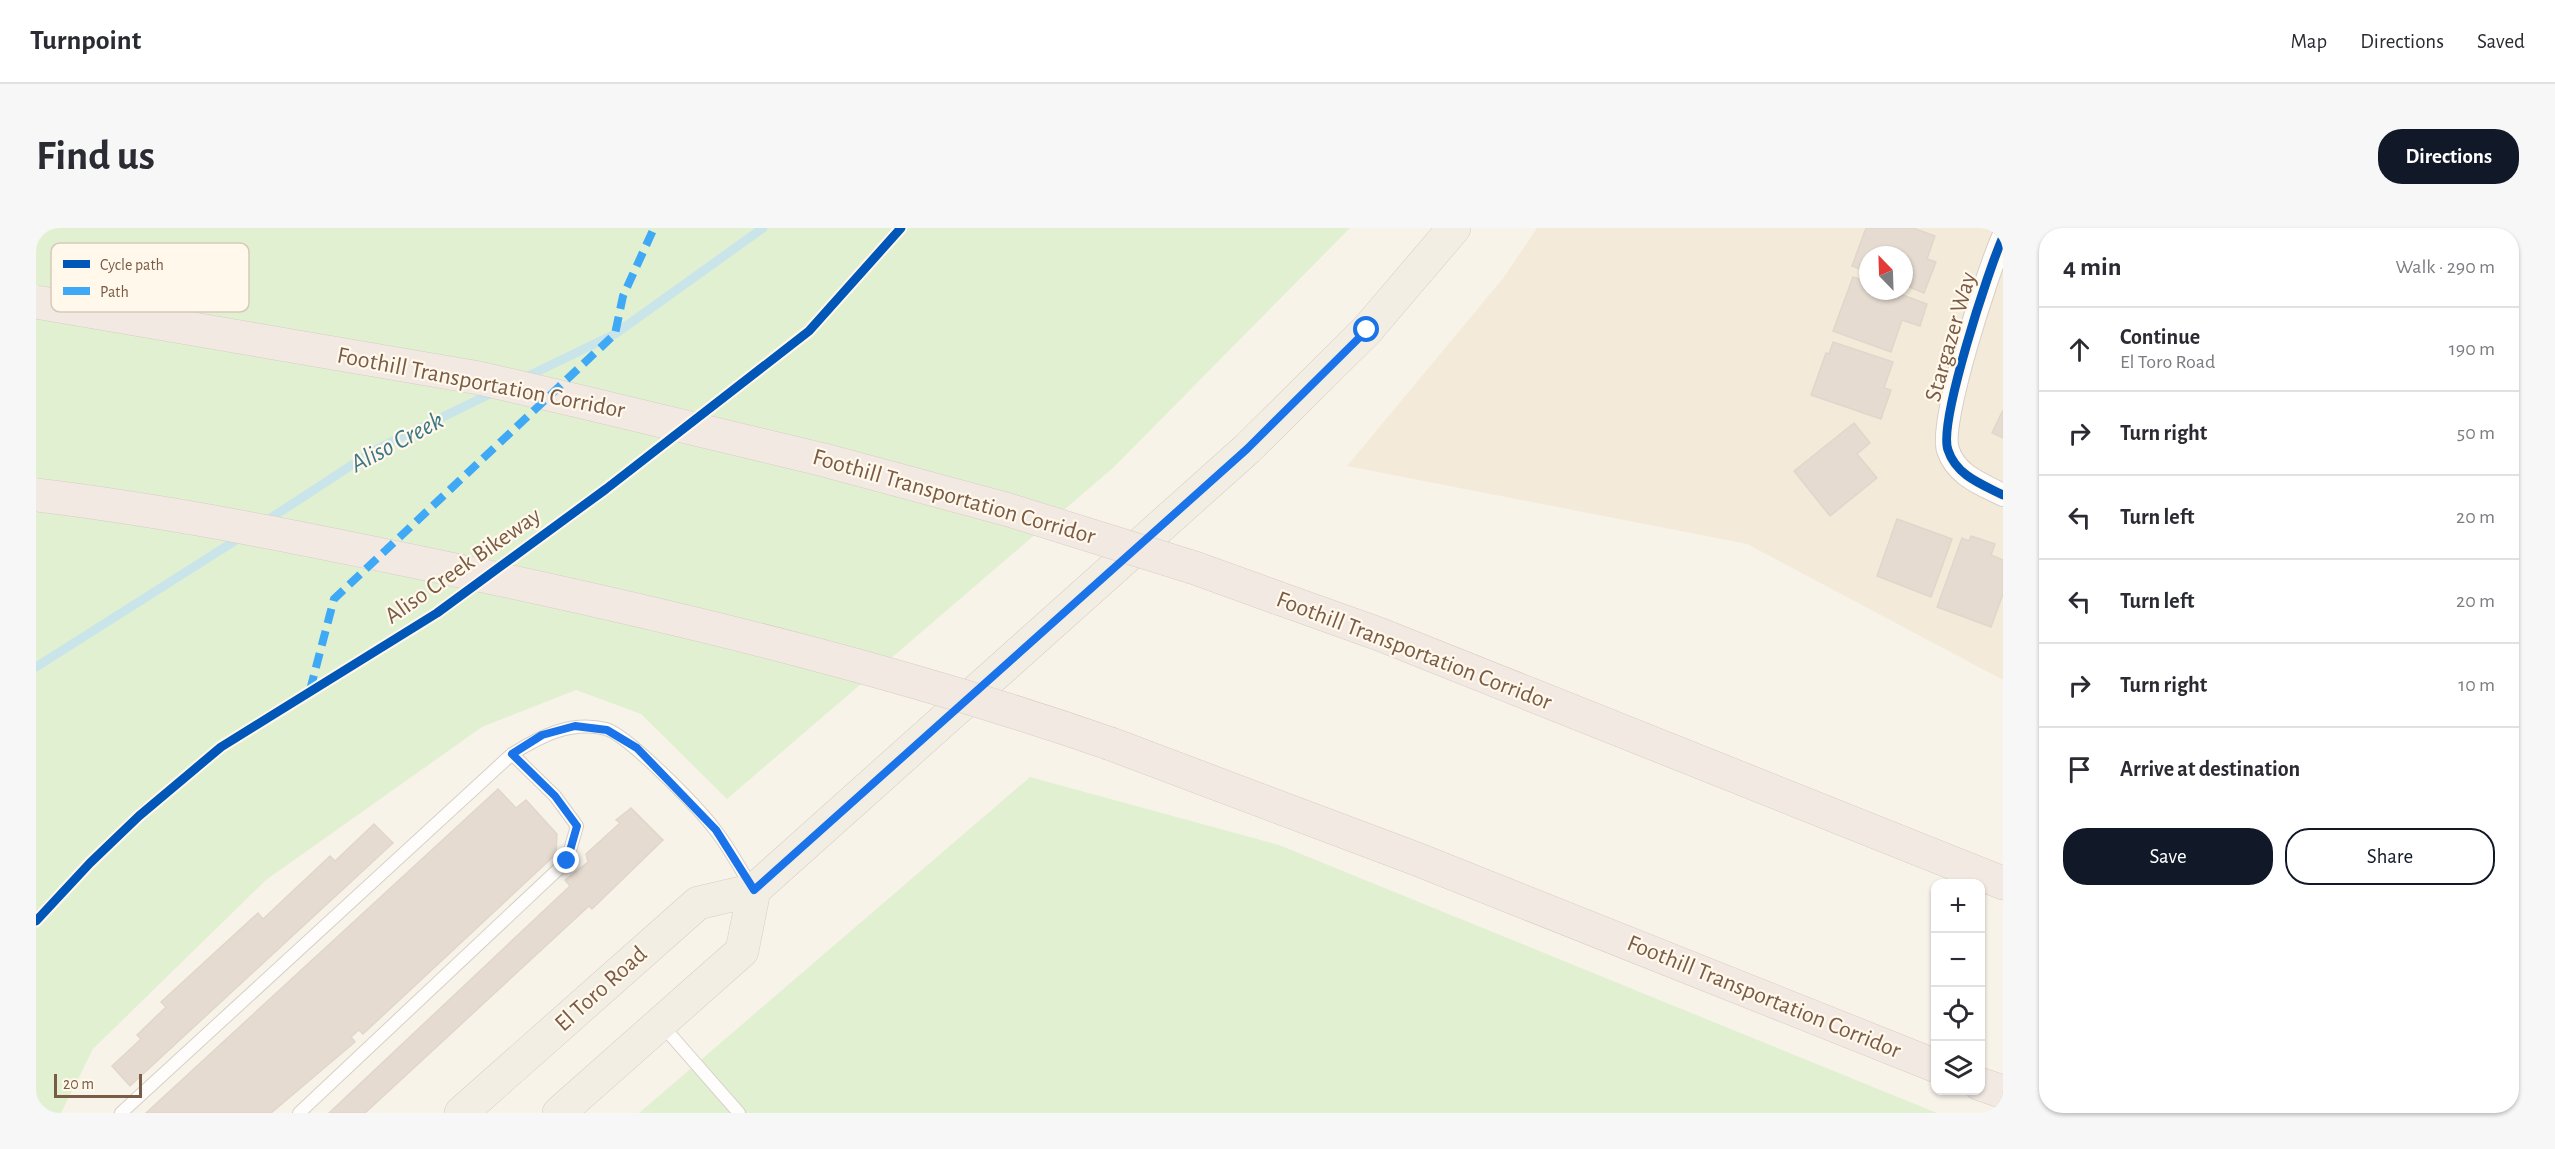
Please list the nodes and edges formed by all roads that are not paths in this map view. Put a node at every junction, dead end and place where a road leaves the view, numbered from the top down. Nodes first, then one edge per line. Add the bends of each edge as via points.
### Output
1 (1454, 228) edge
2 (2003, 237) edge
3 (36, 302) edge
4 (51, 305) edge
5 (94, 312) edge
6 (36, 495) edge
7 (2003, 495) edge
8 (512, 754) junction
9 (2003, 883) edge
10 (754, 890) junction
11 (660, 1023) junction
12 (1931, 1064) edge
13 (1985, 1085) edge
14 (2003, 1092) edge
15 (121, 1113) edge
16 (299, 1113) edge
17 (461, 1113) edge
18 (559, 1113) edge
19 (739, 1113) edge

1 - 10 main road, El Toro Road via 1367,330 1247,449
2 - 7 street, Stargazer Way via 1949,409 1947,449 1961,473
3 - 4 highway, Foothill Transportation Corridor, bridge
5 - 9 highway, Foothill Transportation Corridor, bridge via 479,378 825,460 1009,510 1195,568 1379,634
6 - 12 highway, Foothill Transportation Corridor, bridge via 346,547 624,606 903,678 1111,744 1414,858
8 - 10 lane via 542,735 575,726 607,730 637,748 716,830
8 - 15 lane
8 - 16 lane via 555,796 577,826 567,861
10 - 11 main road via 742,951
10 - 17 main road, El Toro Road via 698,903
11 - 18 main road
11 - 19 lane
13 - 14 highway

